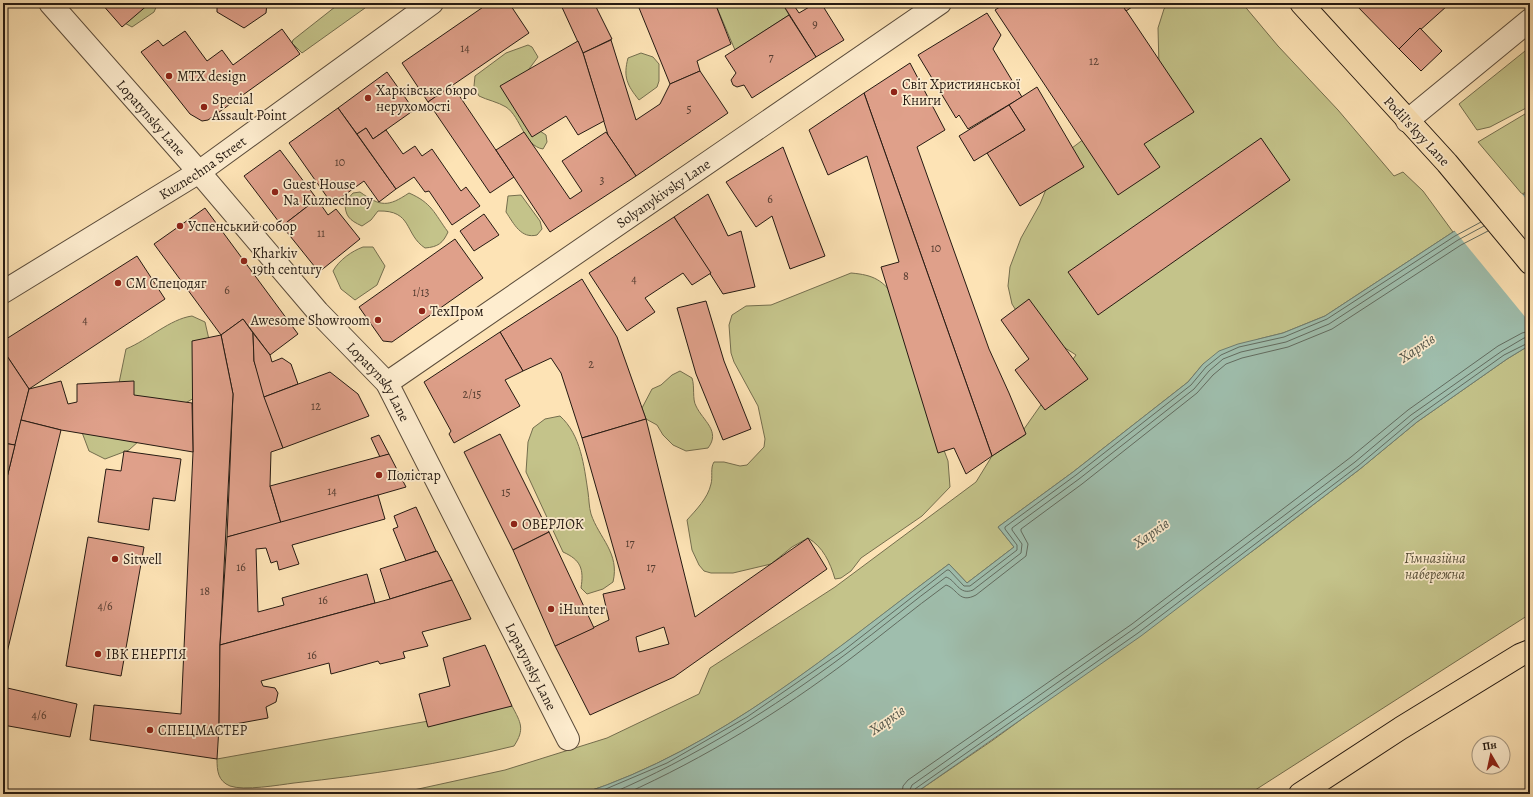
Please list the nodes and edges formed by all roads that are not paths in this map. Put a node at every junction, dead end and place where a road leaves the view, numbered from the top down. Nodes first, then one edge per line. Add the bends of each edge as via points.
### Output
1 (50, 3) edge
2 (940, 3) edge
3 (1301, 3) edge
4 (420, 6) edge
5 (1530, 20) edge
6 (1407, 121) junction
7 (199, 172) junction
8 (1530, 263) edge
9 (7, 288) edge
10 (387, 383) junction
11 (1527, 650) edge
12 (568, 739) dead end
13 (1300, 794) edge

1 - 7 street, Lopatynsky Lane
2 - 10 street, Solyanykivsky Lane
3 - 6 main road, Podilʹsʹkyy Lane
4 - 7 street, Kuznechna Street
5 - 6 street
6 - 8 main road, Podilʹsʹkyy Lane via 1447,163
7 - 9 street, Kuznechna Street
7 - 10 street, Lopatynsky Lane via 318,312
10 - 12 street, Lopatynsky Lane
11 - 13 main road

